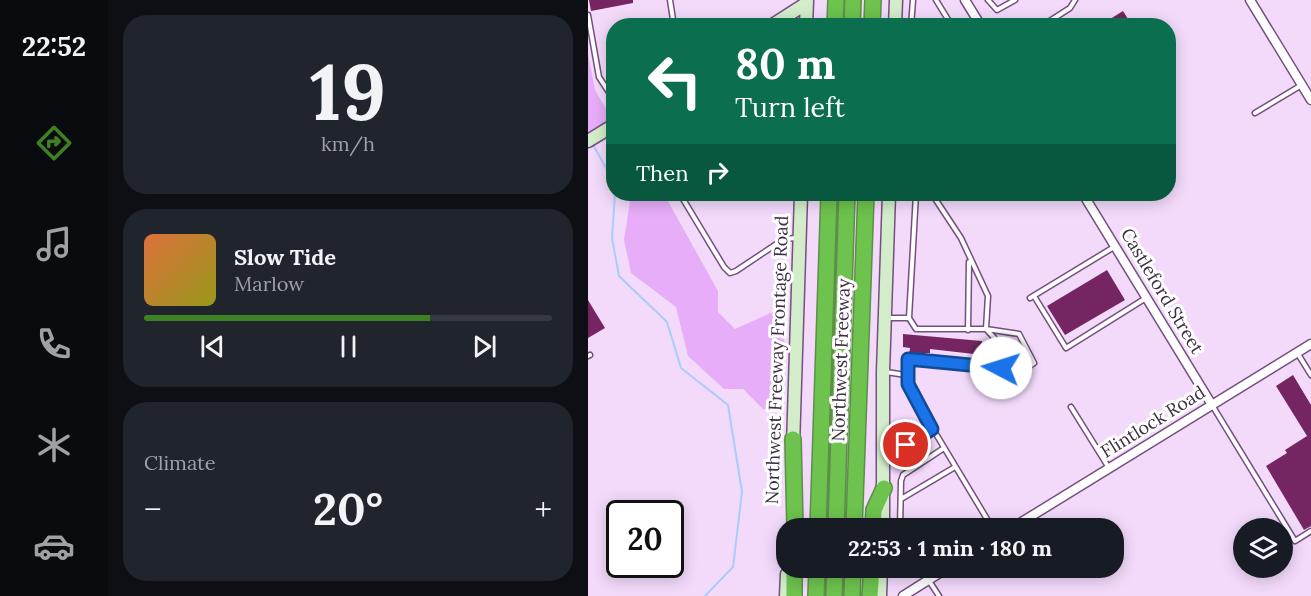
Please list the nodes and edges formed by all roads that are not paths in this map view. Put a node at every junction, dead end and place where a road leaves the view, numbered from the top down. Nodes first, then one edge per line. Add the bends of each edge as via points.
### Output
1 (670, 0) edge
2 (836, 0) edge
3 (853, 0) edge
4 (873, 0) edge
5 (896, 0) edge
6 (913, 0) edge
7 (936, 0) edge
8 (965, 0) edge
9 (988, 0) edge
10 (1015, 0) edge
11 (1075, 0) edge
12 (1250, 0) edge
13 (807, 2) edge
14 (588, 15) edge
15 (673, 18) edge
16 (783, 18) edge
17 (806, 18) edge
18 (835, 18) edge
19 (852, 18) edge
20 (872, 18) edge
21 (895, 18) edge
22 (911, 18) edge
23 (947, 18) edge
24 (976, 18) edge
25 (1054, 18) edge
26 (1302, 85) junction
27 (606, 88) edge
28 (1311, 100) edge
29 (1255, 113) dead end
30 (606, 130) edge
31 (588, 141) edge
32 (684, 201) edge
33 (801, 201) edge
34 (829, 201) edge
35 (847, 201) edge
36 (866, 201) edge
37 (889, 201) edge
38 (916, 201) edge
39 (937, 201) edge
40 (1087, 201) edge
41 (800, 238) junction
42 (1115, 246) junction
43 (969, 259) junction
44 (1147, 298) junction
45 (885, 318) junction
46 (909, 318) junction
47 (986, 329) junction
48 (968, 330) junction
49 (1311, 344) edge
50 (1298, 353) junction
51 (1001, 368) dead end
52 (883, 372) junction
53 (906, 375) junction
54 (1311, 375) edge
55 (1212, 405) junction
56 (1071, 408) dead end
57 (932, 429) junction
58 (794, 440) junction
59 (944, 448) junction
60 (914, 467) junction
61 (955, 467) junction
62 (1109, 468) junction
63 (884, 488) junction
64 (900, 500) junction
65 (790, 518) edge
66 (795, 518) edge
67 (818, 518) edge
68 (836, 518) edge
69 (854, 518) edge
70 (874, 518) edge
71 (882, 518) edge
72 (900, 518) edge
73 (986, 518) edge
74 (1028, 518) edge
75 (1311, 531) edge
76 (787, 578) edge
77 (794, 578) edge
78 (817, 578) edge
79 (835, 578) edge
80 (853, 578) edge
81 (871, 578) edge
82 (881, 578) edge
83 (931, 578) edge
84 (928, 580) junction
85 (786, 596) edge
86 (794, 596) edge
87 (816, 596) edge
88 (834, 596) edge
89 (852, 596) edge
90 (870, 596) edge
91 (880, 596) edge
92 (903, 596) edge
93 (939, 596) edge

1 - 15 lane
2 - 18 highway
3 - 19 highway
4 - 20 highway
5 - 21 main road
6 - 22 lane
7 - 23 lane
8 - 24 street
9 - 10 lane via 997,10
11 - 25 lane
12 - 26 street
13 - 16 main road
13 - 17 main road
14 - 27 lane via 599,77
26 - 28 street
26 - 29 lane
30 - 31 main road
32 - 41 lane via 730,273 784,239
33 - 41 main road, Northwest Freeway Frontage Road
34 - 67 highway, Northwest Freeway
35 - 68 highway
36 - 69 highway, Northwest Freeway
37 - 45 main road
38 - 46 lane
39 - 43 lane via 961,238
40 - 42 street, Castleford Street
41 - 58 main road, Northwest Freeway Frontage Road
42 - 44 street, Castleford Street
42 - 44 lane via 1032,297 1066,348
43 - 47 lane via 988,296
43 - 48 lane
44 - 55 street, Castleford Street
45 - 46 lane
45 - 52 main road
46 - 48 lane via 916,329
47 - 47 lane via 1024,370 1034,363 1019,334
47 - 48 lane
49 - 50 street, Flintlock Road
50 - 54 lane
50 - 55 street, Flintlock Road
51 - 53 lane via 908,359
52 - 53 lane
52 - 63 main road
53 - 57 lane via 909,389
55 - 62 street, Flintlock Road
55 - 75 lane via 1295,541
56 - 62 lane
57 - 59 lane
57 - 60 lane via 906,445
58 - 65 main road, Northwest Freeway Frontage Road
58 - 66 highway
59 - 60 lane
59 - 61 lane
60 - 64 lane via 903,475
61 - 64 lane
61 - 73 lane
62 - 74 street, Flintlock Road
63 - 70 highway
63 - 71 main road
64 - 72 lane
76 - 85 main road
77 - 86 highway
78 - 87 highway
79 - 88 highway
80 - 89 highway
81 - 90 highway
82 - 91 main road
83 - 84 street
84 - 92 street
84 - 93 lane

